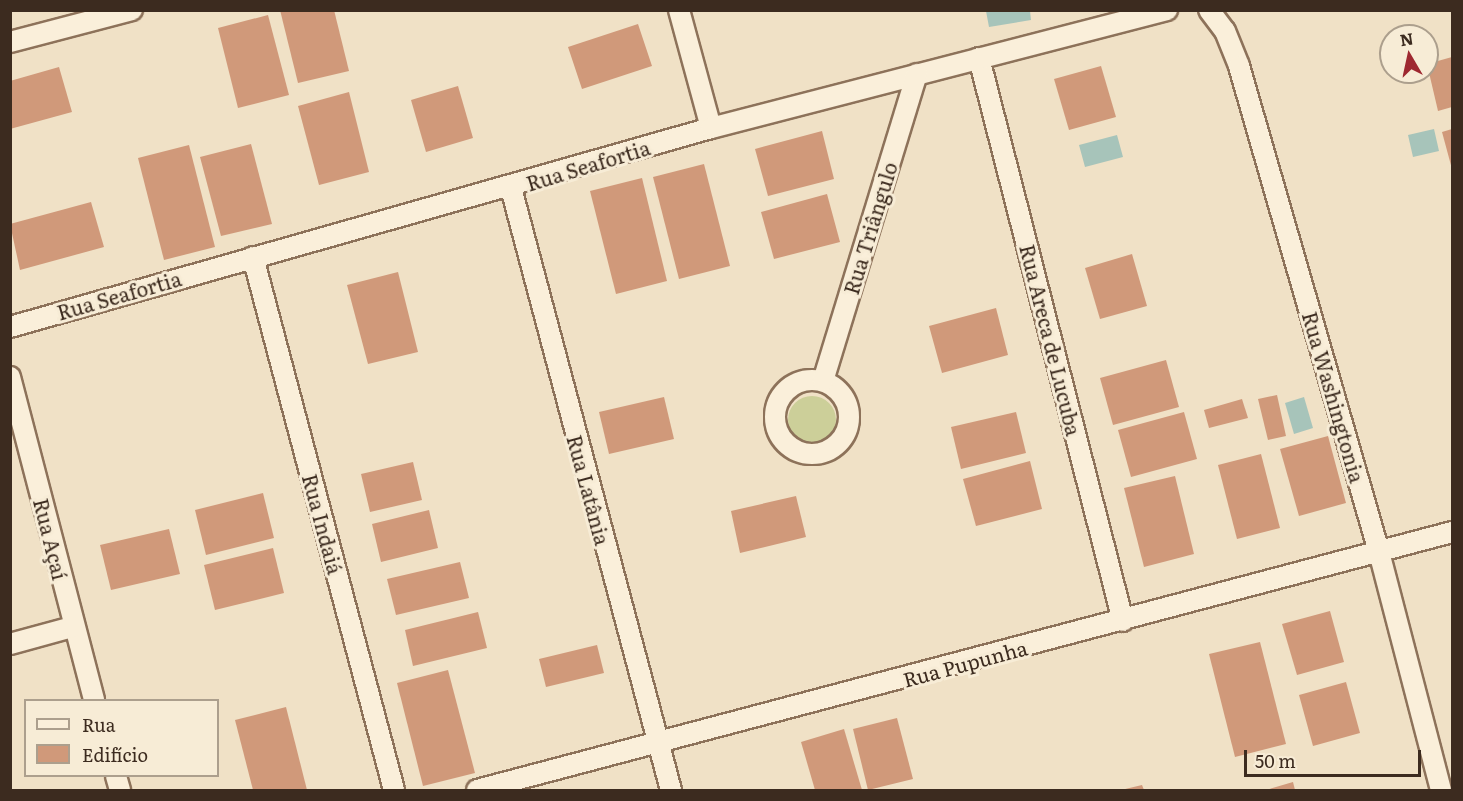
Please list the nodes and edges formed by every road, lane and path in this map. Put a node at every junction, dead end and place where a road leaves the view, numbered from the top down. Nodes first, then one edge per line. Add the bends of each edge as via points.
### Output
1 (132, 10) edge
2 (679, 10) edge
3 (1167, 10) edge
4 (1209, 10) edge
5 (10, 42) edge
6 (979, 58) junction
7 (917, 74) junction
8 (711, 128) junction
9 (511, 188) junction
10 (253, 257) junction
11 (10, 327) edge
12 (10, 377) edge
13 (823, 381) dead end
14 (1452, 532) edge
15 (1378, 552) junction
16 (1123, 621) junction
17 (72, 627) junction
18 (10, 644) edge
19 (94, 699) edge
20 (659, 744) junction
21 (394, 790) edge
22 (477, 790) edge
23 (671, 790) edge
24 (1441, 790) edge

1 - 5 street
2 - 8 street
3 - 6 street, Rua Seafortia
4 - 15 street, Rua Washingtonia via 1239,66
6 - 7 street, Rua Seafortia
6 - 16 street, Rua Areca de Lucuba
7 - 8 street, Rua Seafortia
7 - 13 street, Rua Triângulo
8 - 9 street, Rua Seafortia
9 - 10 street, Rua Seafortia
9 - 20 street, Rua Latânia
10 - 11 street, Rua Seafortia
10 - 21 street, Rua Indaiá
12 - 17 street, Rua Açaí
14 - 15 street, Rua Pupunha
15 - 16 street, Rua Pupunha
15 - 24 street, Rua Washingtonia
16 - 20 street, Rua Pupunha
17 - 18 street
17 - 19 street, Rua Açaí
20 - 22 street, Rua Pupunha
20 - 23 street, Rua Latânia

